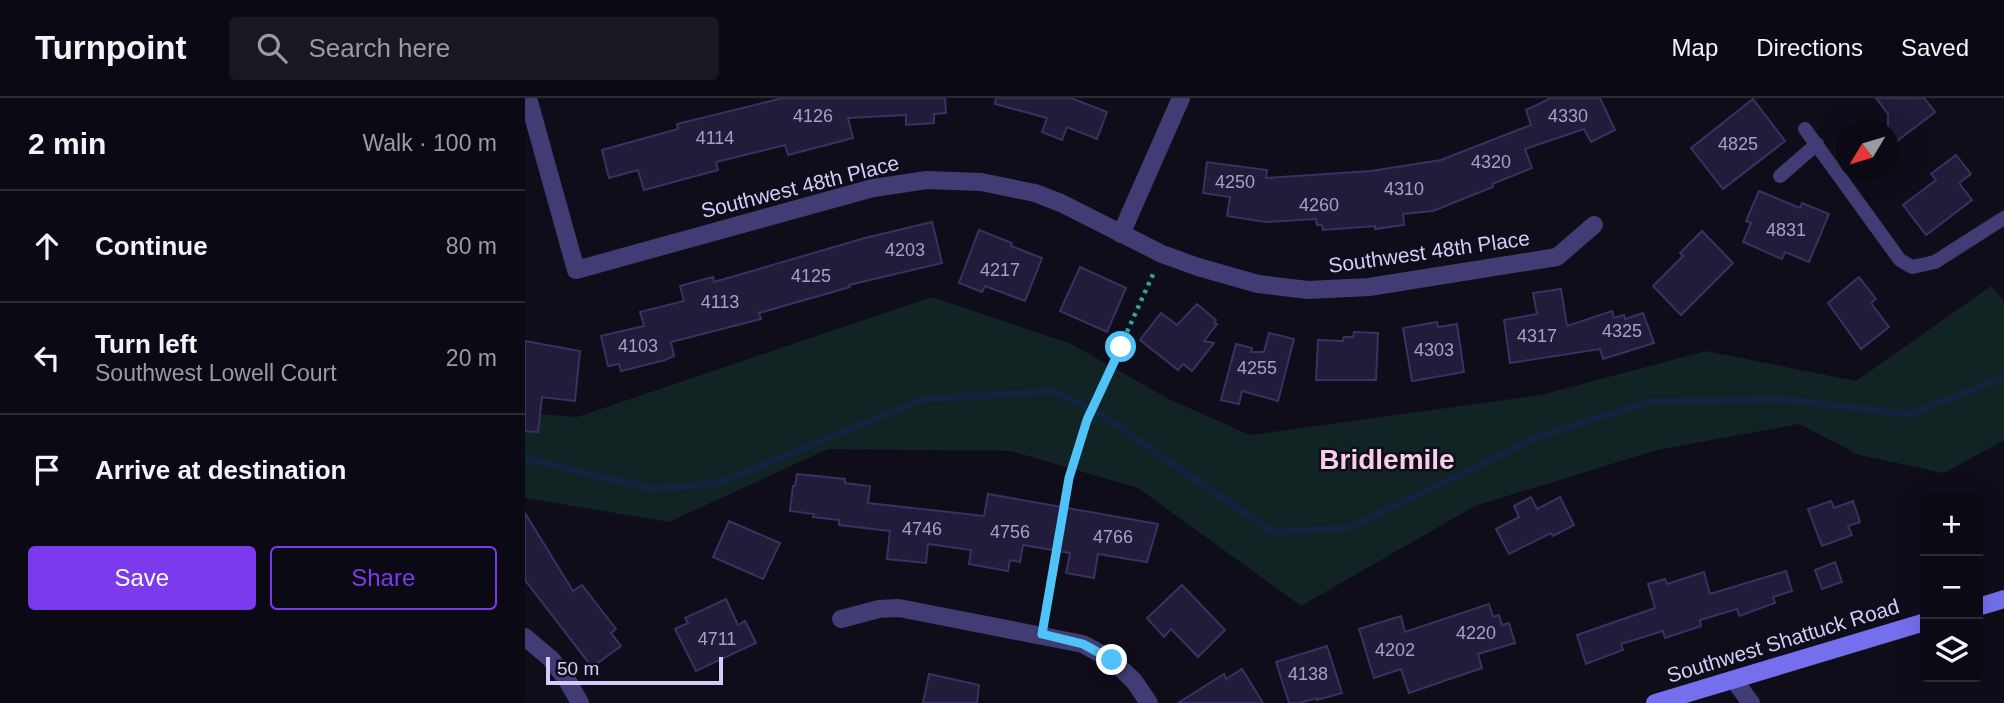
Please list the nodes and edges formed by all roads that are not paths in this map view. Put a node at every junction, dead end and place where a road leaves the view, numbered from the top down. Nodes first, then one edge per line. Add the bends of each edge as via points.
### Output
1 (529, 98) edge
2 (1181, 98) edge
3 (1805, 129) dead end
4 (1817, 144) junction
5 (1780, 176) dead end
6 (2004, 218) edge
7 (1594, 225) dead end
8 (1121, 233) junction
9 (2004, 599) edge
10 (1983, 605) edge
11 (841, 619) dead end
12 (1920, 624) edge
13 (525, 636) edge
14 (1734, 680) junction
15 (580, 703) edge
16 (1149, 703) edge
17 (1655, 703) edge
18 (1751, 703) edge

1 - 8 street, Southwest 48th Place via 576,270 873,188 927,180 981,182 1035,193
2 - 8 street
3 - 4 lane
4 - 5 lane
4 - 6 lane via 1901,260 1913,267 1935,262
7 - 8 street, Southwest 48th Place via 1557,257 1340,290 1258,284 1162,254
9 - 10 street
11 - 16 street via 899,608 1083,644 1112,660
12 - 14 street, Southwest Shattuck Road
13 - 15 street via 551,659
14 - 17 street, Southwest Shattuck Road
14 - 18 street

